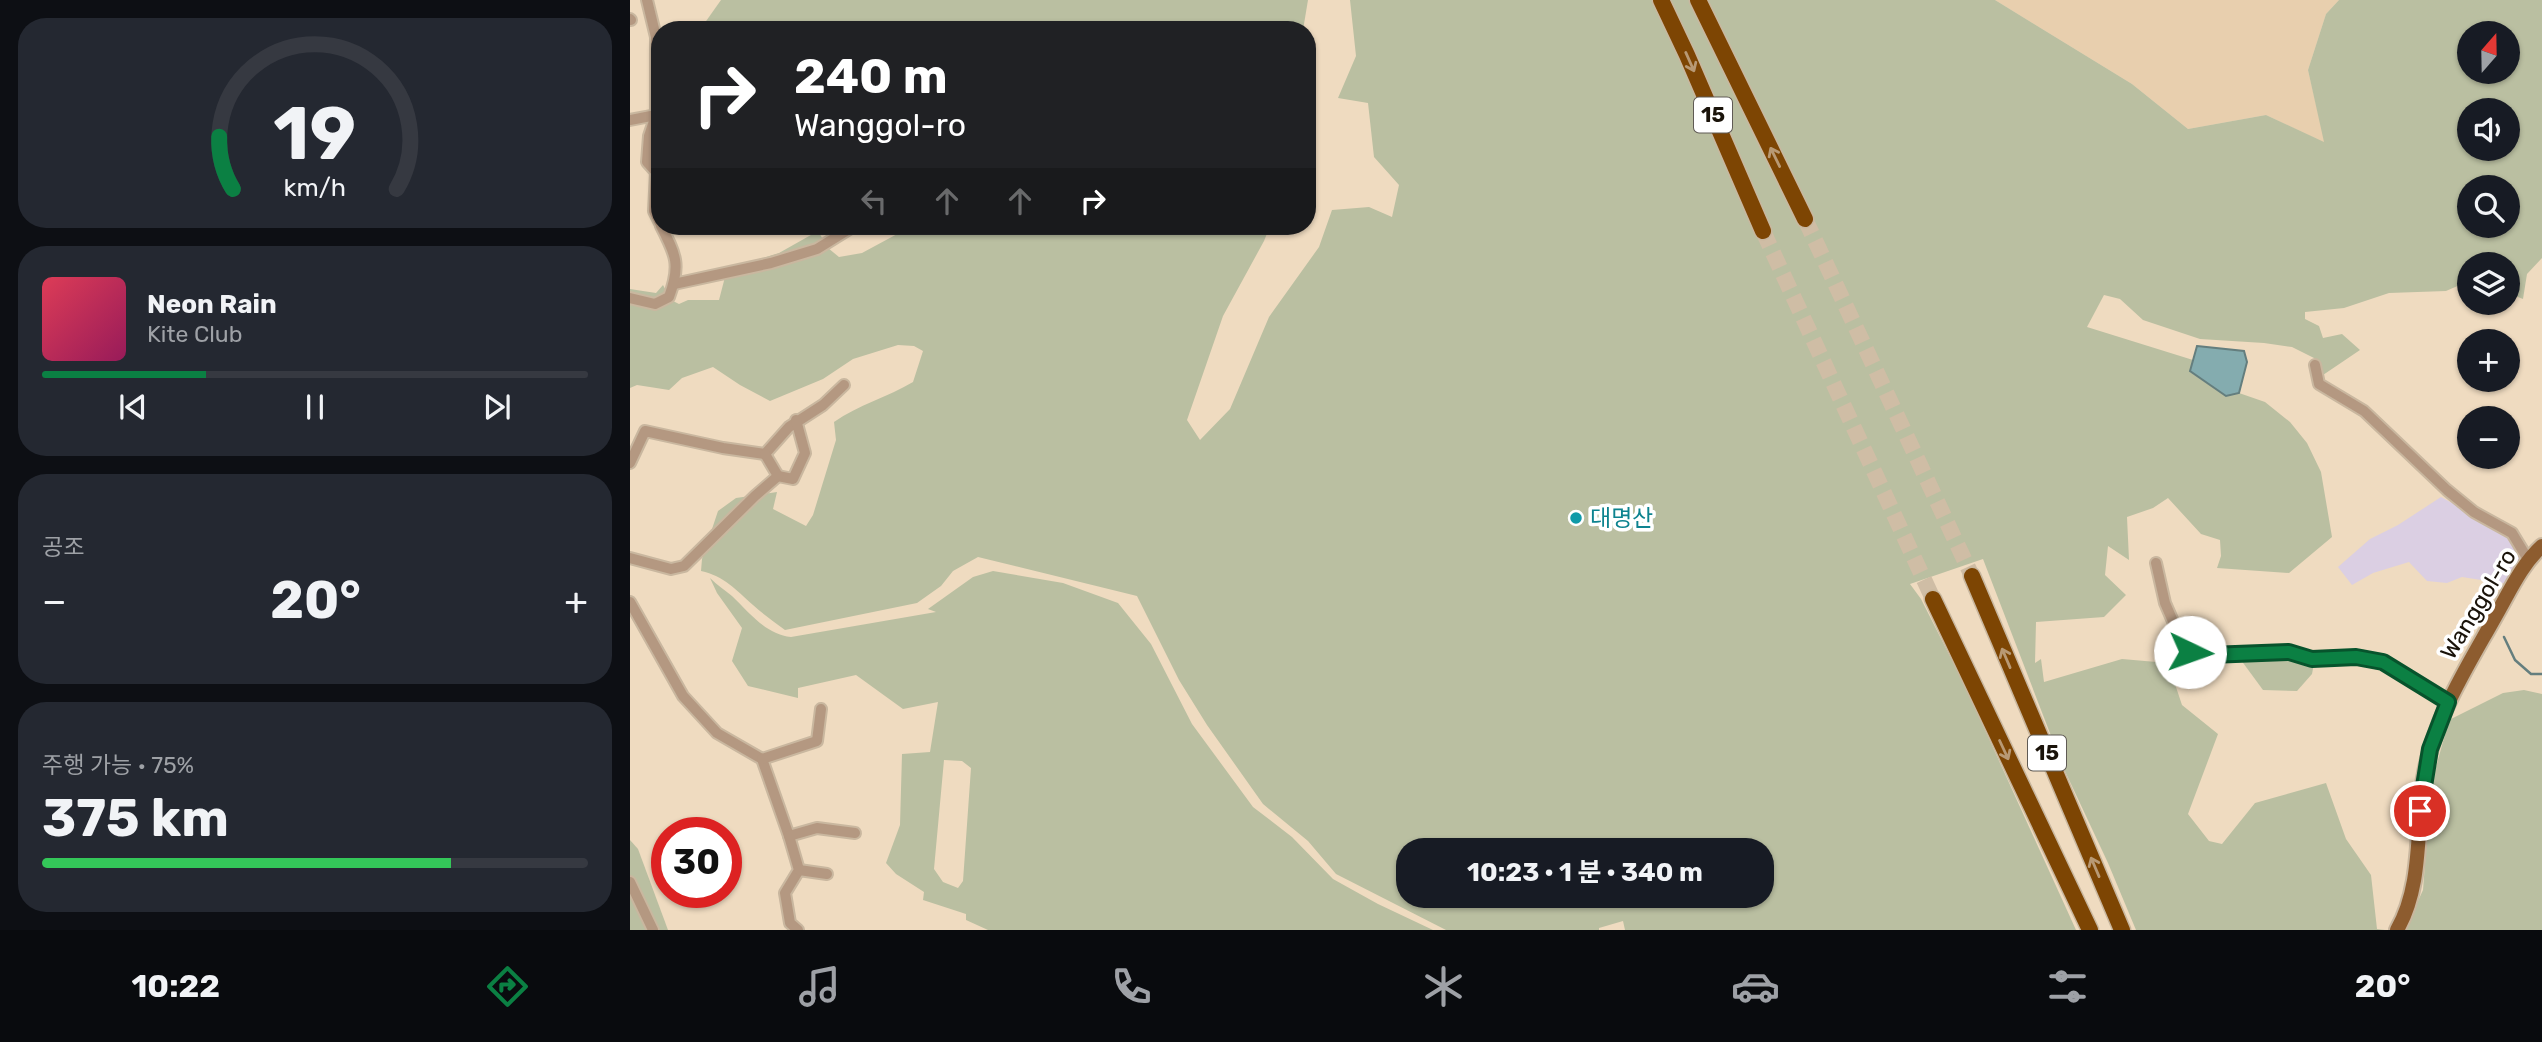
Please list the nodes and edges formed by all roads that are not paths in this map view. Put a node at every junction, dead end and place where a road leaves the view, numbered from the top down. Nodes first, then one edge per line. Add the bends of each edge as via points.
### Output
1 (647, 0) edge
2 (1661, 0) edge
3 (1698, 0) edge
4 (653, 21) edge
5 (651, 116) edge
6 (630, 120) edge
7 (651, 144) edge
8 (651, 167) edge
9 (1805, 219) tunnel mouth
10 (1763, 231) tunnel mouth
11 (665, 235) edge
12 (840, 235) edge
13 (674, 284) junction
14 (630, 298) edge
15 (2315, 365) dead end
16 (844, 385) dead end
17 (796, 420) junction
18 (765, 454) junction
19 (630, 463) edge
20 (778, 476) junction
21 (2542, 546) edge
22 (630, 558) edge
23 (2529, 561) junction
24 (2156, 563) dead end
25 (1972, 576) tunnel mouth
26 (1933, 599) tunnel mouth
27 (630, 601) edge
28 (2448, 702) junction
29 (821, 709) dead end
30 (762, 759) junction
31 (855, 833) dead end
32 (789, 836) junction
33 (799, 870) junction
34 (827, 874) dead end
35 (630, 882) edge
36 (653, 930) edge
37 (798, 930) edge
38 (2090, 930) edge
39 (2122, 930) edge
40 (2397, 930) edge

1 - 4 street
2 -> 10 highway, 15
9 -> 3 highway, 15
5 - 6 street
7 - 8 street via 646,162
11 - 13 street via 677,260
12 - 13 street via 817,249 771,263
13 - 14 street via 669,297 655,304
15 - 23 street via 2319,384 2364,411 2474,512 2512,533
16 - 17 street via 823,405
17 - 18 street
17 - 20 street via 805,453 793,479
18 - 19 street via 645,431
18 - 20 street
20 - 22 street via 684,566 671,569
21 - 23 main road, Wanggol-ro
23 - 28 main road, Wanggol-ro
24 - 28 street via 2165,603 2185,649 2199,654 2289,652 2312,659 2356,657 2383,662
39 -> 25 highway, 15
26 -> 38 highway, 15
27 - 30 street via 683,696 717,733
28 - 40 main road, Wanggol-ro via 2430,749 2411,893
29 - 30 street via 817,741
30 - 32 street
31 - 32 street via 817,828
32 - 33 street
33 - 34 street
33 - 37 street via 785,892 790,923
35 - 36 street

